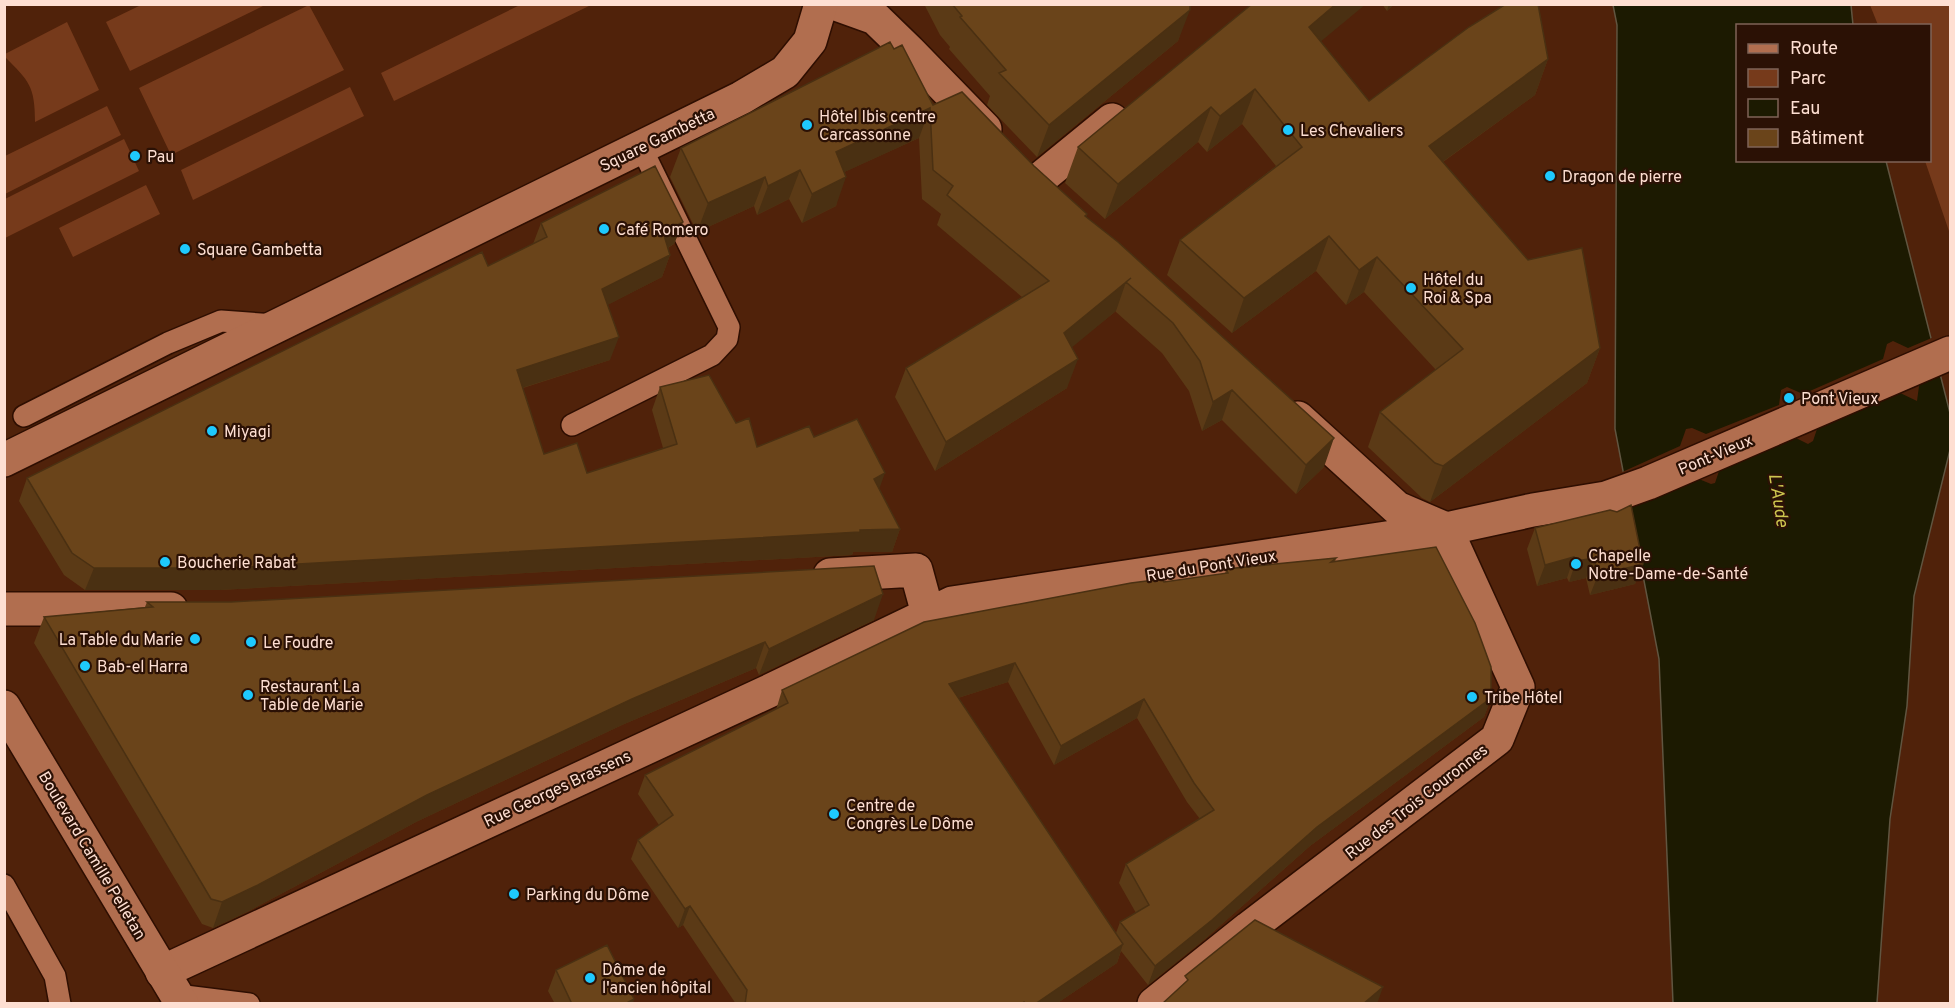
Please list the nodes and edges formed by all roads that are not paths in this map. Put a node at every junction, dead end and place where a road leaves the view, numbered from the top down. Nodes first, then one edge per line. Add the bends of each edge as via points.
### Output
1 (821, 4) edge
2 (836, 4) edge
3 (1135, 101) edge
4 (641, 147) junction
5 (1036, 182) junction
6 (1060, 204) edge
7 (279, 325) junction
8 (1950, 354) edge
9 (1276, 398) edge
10 (24, 416) dead end
11 (572, 425) dead end
12 (4, 460) edge
13 (1458, 526) junction
14 (797, 576) edge
15 (4, 609) edge
16 (199, 609) edge
17 (940, 609) junction
18 (4, 707) edge
19 (4, 885) edge
20 (1249, 928) junction
21 (1279, 945) edge
22 (172, 993) edge
23 (216, 1001) edge
24 (60, 1004) edge
25 (249, 1004) edge
26 (1154, 1004) edge

1 - 4 street, Square Gambetta via 810,41 785,72
2 - 5 street via 875,18
3 - 5 street
4 - 7 street, Square Gambetta
4 - 11 lane via 729,327 727,339 712,355
5 - 6 street
7 - 10 lane via 221,321 168,343
7 - 12 street, Square Gambetta
8 - 13 street, Pont-Vieux via 1606,498
9 - 13 street via 1397,507
13 - 17 street, Rue du Pont Vieux
13 - 20 street, Rue des Trois Couronnes via 1518,687 1497,739
14 - 17 street via 916,570
15 - 16 street
17 - 22 street, Rue Georges Brassens via 767,692
18 - 22 street, Boulevard Camille Pelletan
19 - 24 lane via 55,976
20 - 21 street
20 - 26 street, Rue des Trois Couronnes
22 - 23 lane
23 - 25 lane

